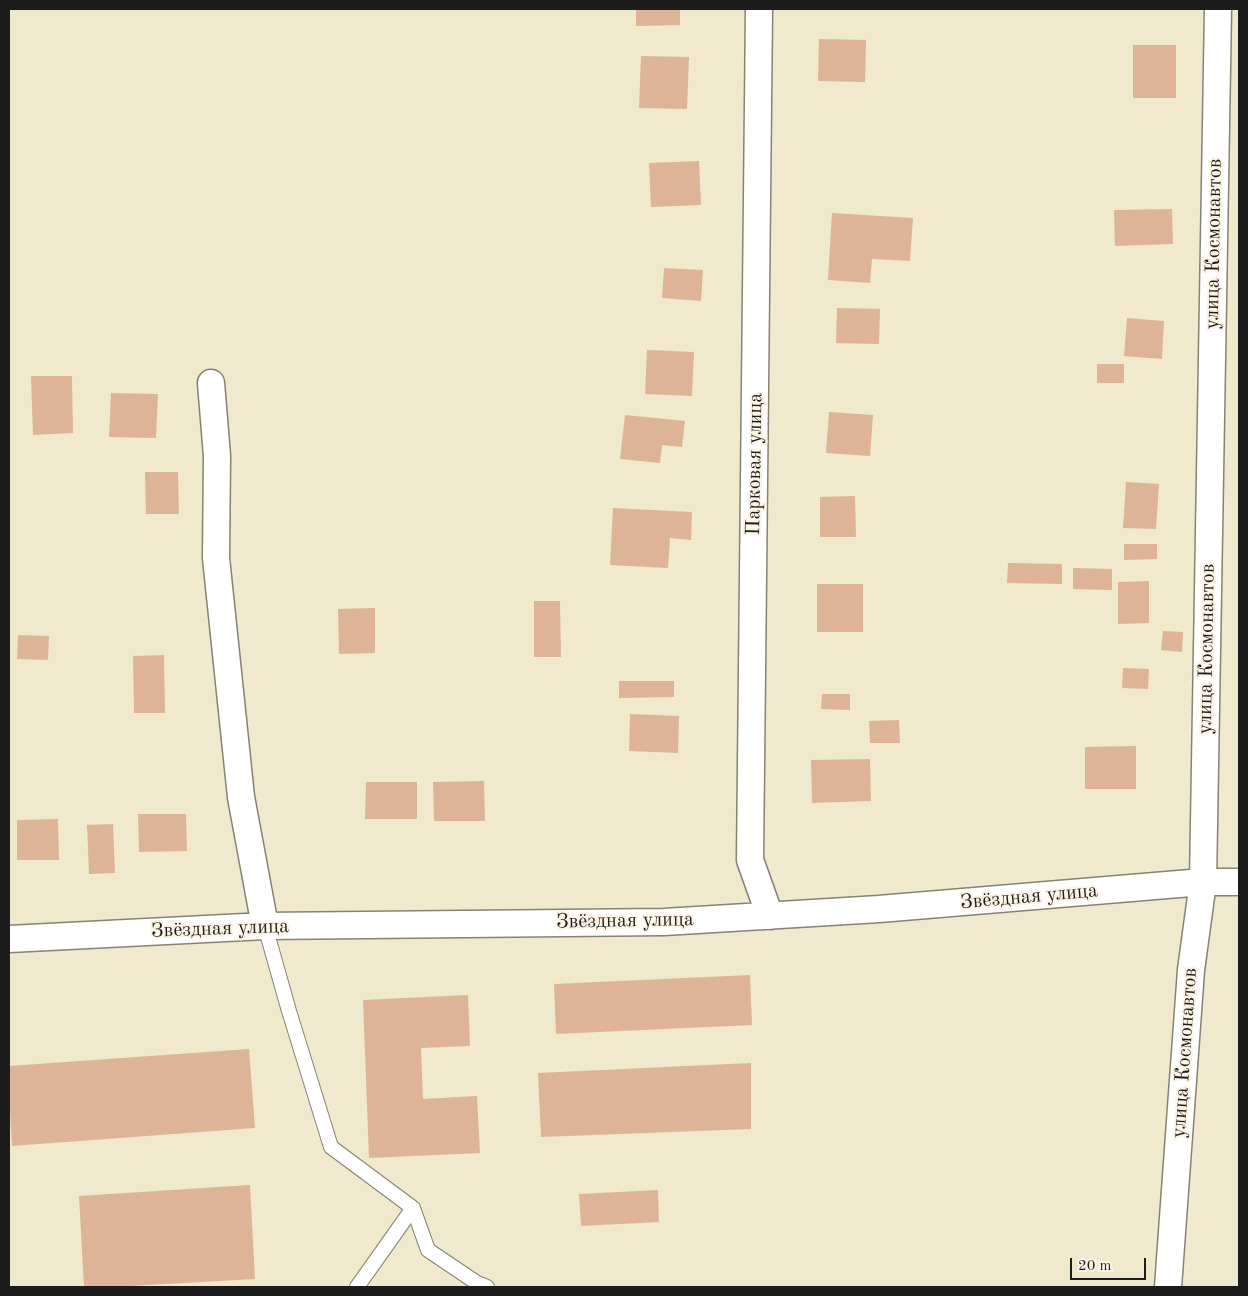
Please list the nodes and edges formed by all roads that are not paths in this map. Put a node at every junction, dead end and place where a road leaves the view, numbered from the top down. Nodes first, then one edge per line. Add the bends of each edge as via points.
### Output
1 (759, 9) edge
2 (1218, 9) edge
3 (211, 383) dead end
4 (1203, 882) junction
5 (1239, 882) edge
6 (770, 916) junction
7 (265, 926) junction
8 (9, 939) edge
9 (413, 1208) junction
10 (357, 1287) edge
11 (487, 1287) edge
12 (1168, 1287) edge

1 - 6 street, Парковая улица via 750,860
2 - 4 street, улица Космонавтов
3 - 7 street via 217,456 217,577 241,797
4 - 5 street, Звёздная улица
4 - 6 street, Звёздная улица via 879,910
4 - 12 street, улица Космонавтов via 1191,970
6 - 7 street, Звёздная улица via 664,922
7 - 8 street, Звёздная улица
7 - 9 lane via 331,1147
9 - 10 lane
9 - 11 lane via 428,1250

